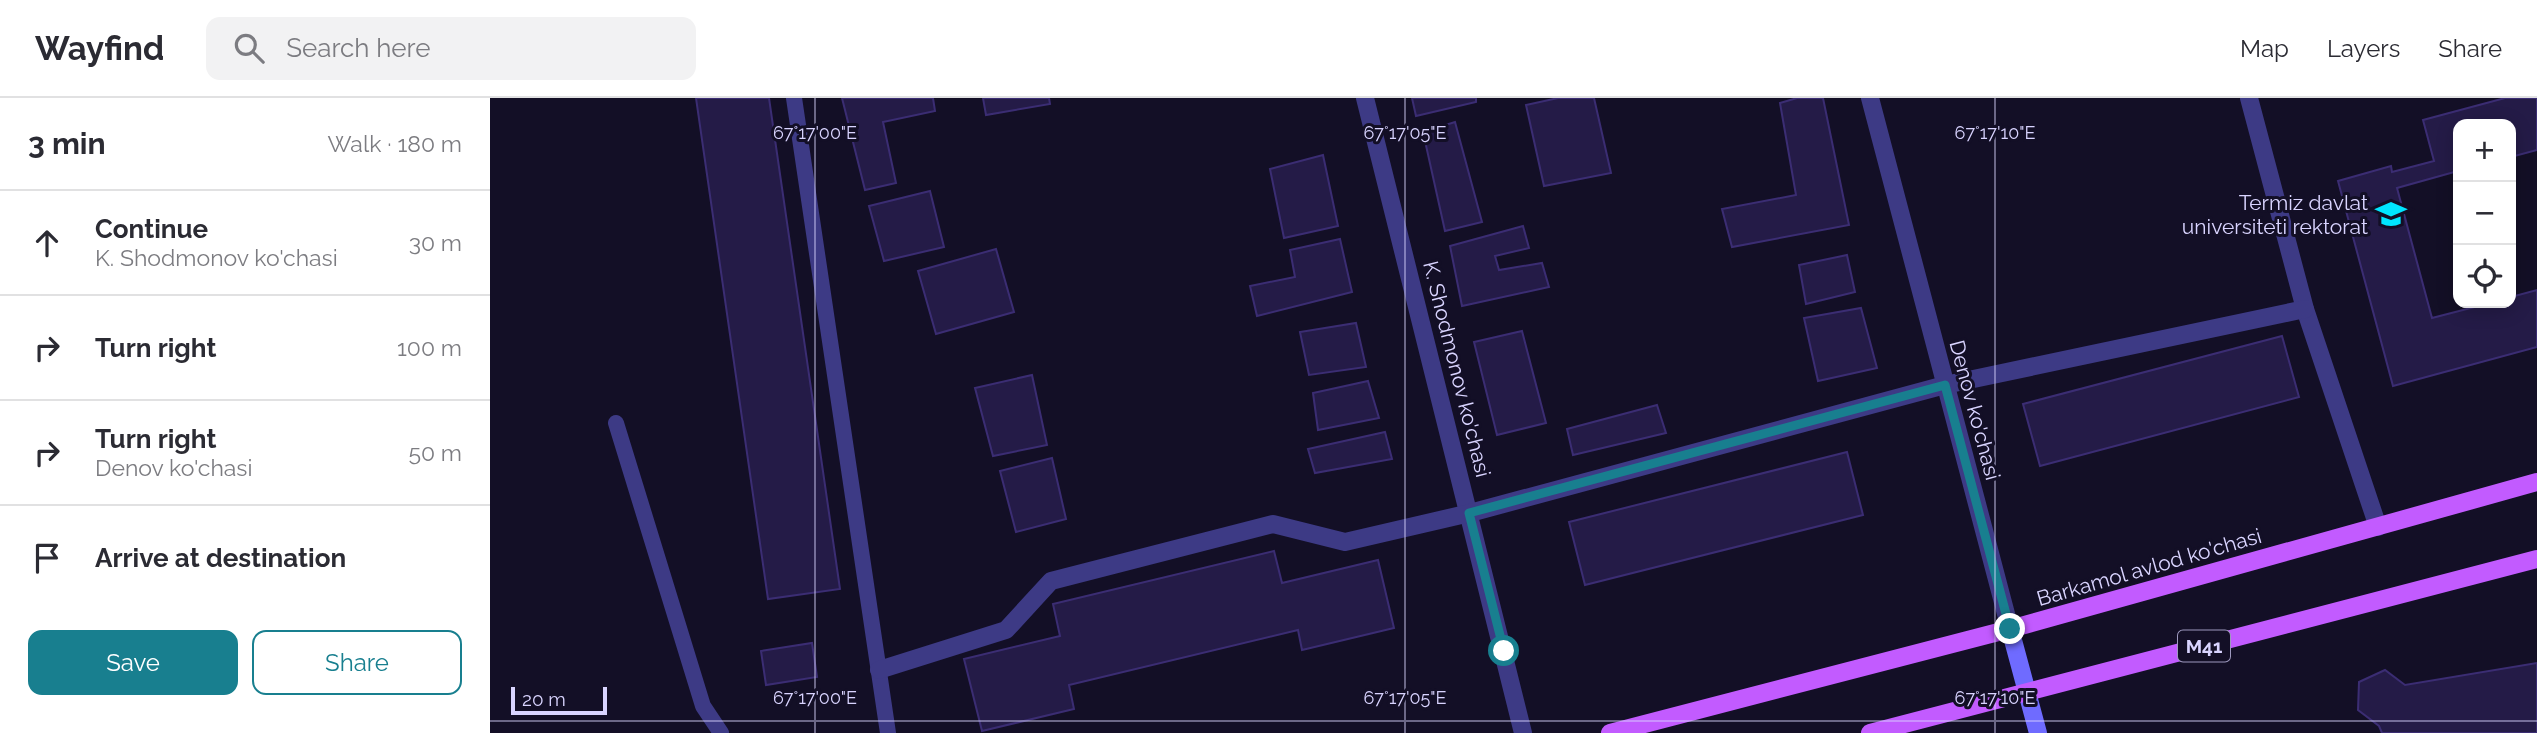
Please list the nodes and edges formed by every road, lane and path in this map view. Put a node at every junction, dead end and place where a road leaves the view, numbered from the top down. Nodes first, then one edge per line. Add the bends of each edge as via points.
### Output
1 (794, 98) edge
2 (1365, 98) edge
3 (1870, 98) edge
4 (2249, 98) edge
5 (2305, 309) junction
6 (1945, 385) junction
7 (616, 423) dead end
8 (2537, 482) edge
9 (1469, 513) junction
10 (2378, 527) junction
11 (2537, 559) edge
12 (2010, 629) junction
13 (879, 670) junction
14 (2027, 691) junction
15 (721, 733) edge
16 (888, 733) edge
17 (1523, 733) edge
18 (1610, 733) edge
19 (1870, 733) edge
20 (2038, 733) edge

1 - 13 lane
2 - 9 street, K. Shodmonov ko'chasi
3 - 6 street, Denov ko'chasi
4 - 5 street
5 - 6 street
5 - 10 street
6 - 9 street
6 - 12 street, Denov ko'chasi
7 - 15 lane via 703,706
8 - 10 main road, Barkamol avlod ko'chasi
9 - 13 street via 1345,542 1273,524 1051,581 1006,631
9 - 17 street, K. Shodmonov ko'chasi
10 - 12 main road, Barkamol avlod ko'chasi
11 - 14 main road, M41
12 - 14 main road, Denov ko'chasi
12 - 18 main road, Barkamol avlod ko'chasi
13 - 16 lane
14 - 19 main road, M41
14 - 20 main road, Denov ko'chasi

